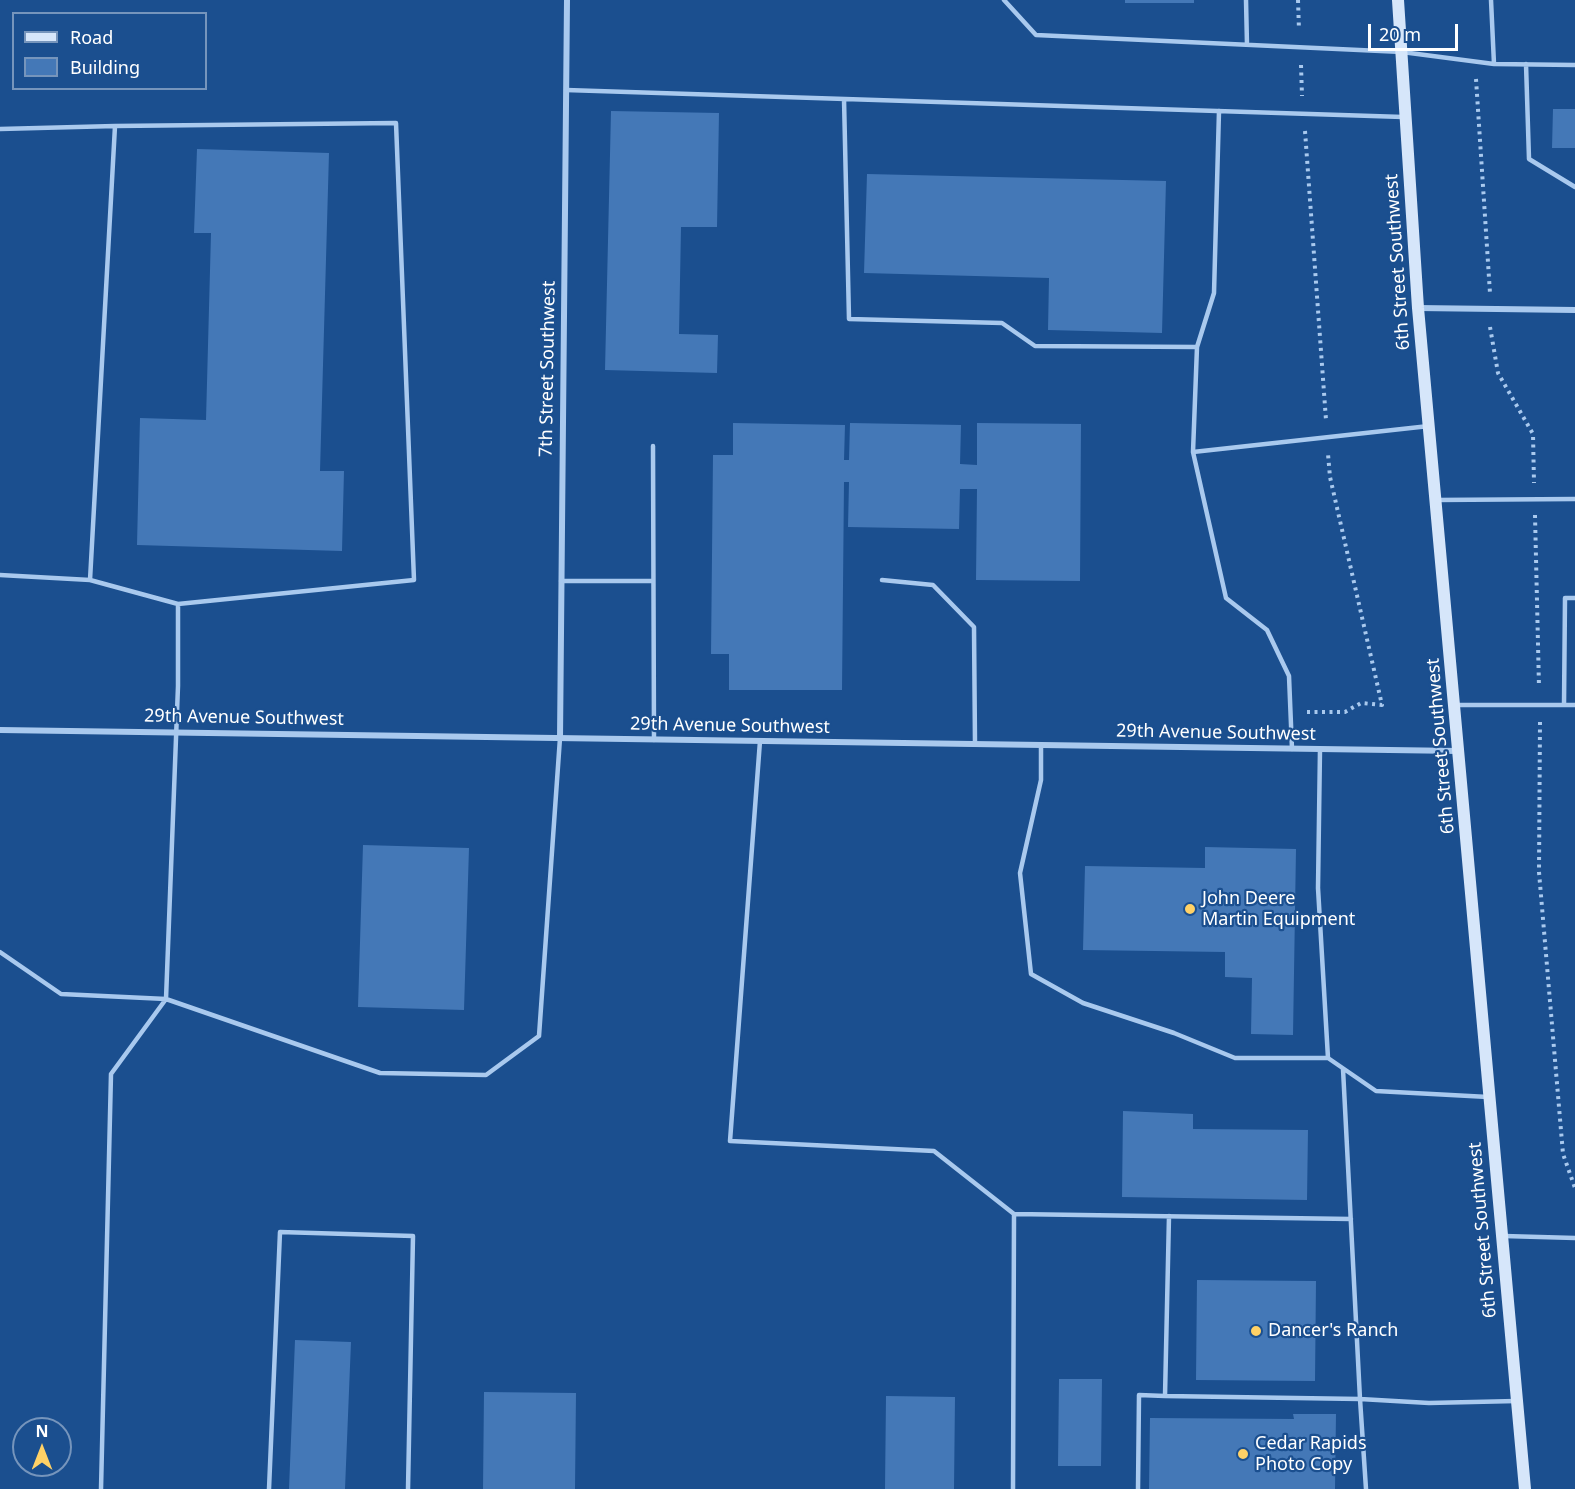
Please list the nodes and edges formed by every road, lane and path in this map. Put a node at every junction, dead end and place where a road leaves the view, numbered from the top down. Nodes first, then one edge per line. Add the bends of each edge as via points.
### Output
1 (567, 0) edge
2 (1004, 0) edge
3 (1246, 0) edge
4 (1298, 0) edge
5 (1398, 0) edge
6 (1491, 0) edge
7 (1246, 45) junction
8 (1300, 48) junction
9 (1402, 52) junction
10 (1475, 62) junction
11 (1494, 64) junction
12 (1526, 64) junction
13 (1575, 65) edge
14 (566, 90) junction
15 (844, 99) junction
16 (1219, 111) junction
17 (1304, 114) junction
18 (1406, 117) junction
19 (115, 126) junction
20 (0, 129) edge
21 (1575, 187) edge
22 (1418, 308) junction
23 (1490, 309) junction
24 (1575, 310) edge
25 (1197, 347) junction
26 (1430, 426) junction
27 (1327, 438) junction
28 (653, 446) dead end
29 (1193, 452) junction
30 (1535, 499) junction
31 (1575, 499) edge
32 (1436, 500) junction
33 (0, 575) edge
34 (90, 580) junction
35 (882, 580) dead end
36 (561, 581) junction
37 (653, 581) junction
38 (1575, 598) edge
39 (178, 604) junction
40 (1456, 705) junction
41 (1539, 705) junction
42 (1564, 705) junction
43 (1575, 705) edge
44 (1291, 712) junction
45 (0, 730) edge
46 (176, 732) junction
47 (560, 738) junction
48 (654, 740) junction
49 (760, 741) junction
50 (975, 744) junction
51 (1041, 745) junction
52 (1292, 749) junction
53 (1320, 749) junction
54 (1460, 751) junction
55 (0, 952) edge
56 (166, 999) junction
57 (1328, 1058) junction
58 (1343, 1069) junction
59 (1490, 1097) junction
60 (1575, 1188) edge
61 (1014, 1214) junction
62 (1169, 1216) junction
63 (1351, 1219) junction
64 (1501, 1236) junction
65 (1575, 1238) edge
66 (1165, 1396) junction
67 (1360, 1399) junction
68 (1517, 1401) junction
69 (101, 1489) edge
70 (269, 1489) edge
71 (408, 1489) edge
72 (1013, 1489) edge
73 (1138, 1489) edge
74 (1366, 1489) edge
75 (1525, 1489) edge

1 - 14 street, 7th Street Southwest
2 - 7 lane via 1036,35
3 - 7 lane
4 - 8 path
5 - 9 main road, 6th Street Southwest
6 - 11 lane
7 - 8 lane
8 - 9 lane
8 - 17 path
9 - 10 lane
9 - 18 main road, 6th Street Southwest
10 - 11 lane
10 - 23 path
11 - 12 lane
12 - 13 lane
12 - 21 lane via 1529,159
14 - 15 lane
14 - 36 street, 7th Street Southwest
15 - 16 lane
15 - 25 lane via 849,319 1002,323 1035,346
16 - 17 lane
16 - 25 lane via 1214,294
17 - 18 lane
17 - 27 path
18 - 22 main road, 6th Street Southwest
19 - 20 lane
19 - 34 lane
19 - 39 lane via 396,123 414,580
22 - 23 street
22 - 26 main road, 6th Street Southwest
23 - 24 street
23 - 30 path via 1498,373 1533,435
25 - 29 lane
26 - 27 lane
26 - 32 main road, 6th Street Southwest
27 - 29 lane
27 - 44 path via 1330,477 1382,705 1361,703 1346,712
28 - 37 lane
29 - 44 lane via 1226,598 1267,630 1289,676
30 - 31 lane
30 - 32 lane
30 - 41 path
32 - 40 main road, 6th Street Southwest
33 - 34 lane
34 - 39 lane
35 - 50 lane via 933,585 974,627
36 - 37 lane
36 - 47 street, 7th Street Southwest
37 - 48 lane
38 - 42 lane via 1564,598
39 - 46 lane
40 - 41 lane
40 - 54 main road, 6th Street Southwest
41 - 42 lane
41 - 60 path via 1539,872 1563,1154
42 - 43 lane
44 - 52 lane
45 - 46 street, 29th Avenue Southwest
46 - 47 street, 29th Avenue Southwest
46 - 56 lane
47 - 48 street, 29th Avenue Southwest
47 - 56 lane via 539,1036 486,1075 380,1073
48 - 49 street, 29th Avenue Southwest
49 - 50 street, 29th Avenue Southwest
49 - 61 lane via 730,1141 934,1151
50 - 51 street, 29th Avenue Southwest
51 - 52 street, 29th Avenue Southwest
51 - 57 lane via 1041,780 1020,873 1031,974 1083,1004 1174,1033 1235,1058
52 - 53 street, 29th Avenue Southwest
53 - 54 street, 29th Avenue Southwest
53 - 57 lane via 1318,888
54 - 59 main road, 6th Street Southwest
55 - 56 lane via 61,994
56 - 69 lane via 111,1074
57 - 58 lane
58 - 59 lane via 1376,1091
58 - 63 lane
59 - 64 main road, 6th Street Southwest
61 - 62 lane
61 - 72 lane
62 - 63 lane
62 - 66 lane
63 - 67 lane
64 - 65 lane
64 - 68 main road, 6th Street Southwest
66 - 67 lane
66 - 73 lane via 1139,1395
67 - 68 lane via 1429,1403
67 - 74 lane
68 - 75 main road, 6th Street Southwest
70 - 71 lane via 280,1232 413,1236

